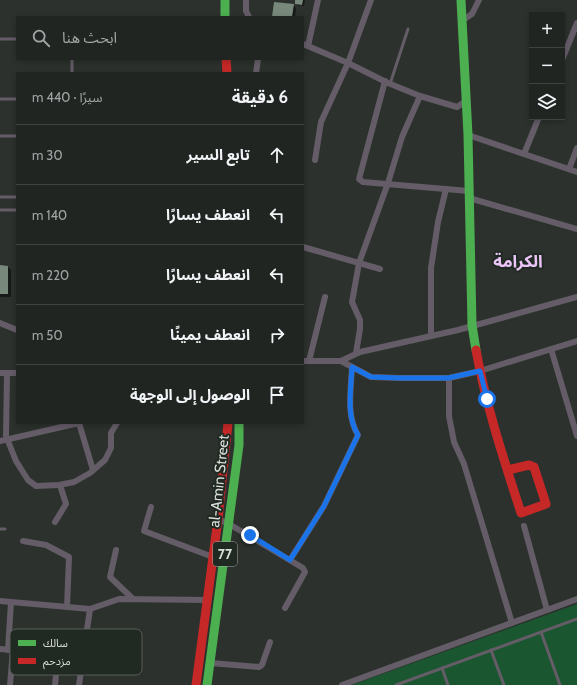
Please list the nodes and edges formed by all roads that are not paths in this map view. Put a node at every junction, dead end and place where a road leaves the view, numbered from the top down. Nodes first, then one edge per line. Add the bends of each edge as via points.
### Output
1 (225, 0) edge
2 (246, 0) edge
3 (318, 0) edge
4 (371, 0) edge
5 (461, 0) edge
6 (479, 0) edge
7 (225, 16) edge
8 (248, 16) edge
9 (463, 20) junction
10 (577, 23) edge
11 (408, 30) dead end
12 (0, 39) edge
13 (16, 39) edge
14 (306, 45) edge
15 (565, 53) edge
16 (72, 60) edge
17 (226, 60) edge
18 (258, 60) edge
19 (348, 63) junction
20 (72, 72) edge
21 (227, 72) edge
22 (256, 72) edge
23 (387, 83) junction
24 (420, 96) junction
25 (0, 99) edge
26 (16, 99) edge
27 (466, 101) junction
28 (538, 120) edge
29 (468, 135) junction
30 (0, 136) edge
31 (16, 136) edge
32 (577, 148) edge
33 (524, 154) junction
34 (315, 160) dead end
35 (569, 169) junction
36 (577, 172) edge
37 (388, 183) junction
38 (446, 189) junction
39 (469, 195) junction
40 (0, 197) edge
41 (16, 197) edge
42 (0, 210) edge
43 (16, 210) edge
44 (577, 229) edge
45 (304, 247) edge
46 (359, 263) junction
47 (380, 269) dead end
48 (325, 297) dead end
49 (577, 297) edge
50 (0, 323) edge
51 (472, 326) junction
52 (16, 330) edge
53 (431, 336) junction
54 (577, 341) edge
55 (551, 349) junction
56 (356, 353) junction
57 (306, 361) edge
58 (341, 361) junction
59 (352, 367) junction
60 (480, 371) junction
61 (0, 373) edge
62 (16, 373) edge
63 (7, 374) junction
64 (448, 378) junction
65 (43, 424) edge
66 (75, 424) edge
67 (79, 424) edge
68 (116, 424) edge
69 (228, 424) edge
70 (239, 424) edge
71 (45, 431) junction
72 (577, 436) edge
73 (8, 440) junction
74 (0, 441) edge
75 (93, 470) junction
76 (508, 470) junction
77 (60, 485) junction
78 (151, 507) dead end
79 (218, 519) junction
80 (55, 522) dead end
81 (229, 524) junction
82 (524, 526) dead end
83 (0, 529) edge
84 (5, 529) dead end
85 (23, 541) dead end
86 (116, 550) dead end
87 (213, 557) junction
88 (290, 560) junction
89 (132, 598) junction
90 (577, 599) edge
91 (207, 600) junction
92 (0, 601) edge
93 (11, 602) junction
94 (67, 607) junction
95 (285, 608) dead end
96 (90, 609) junction
97 (547, 610) junction
98 (577, 619) edge
99 (512, 623) junction
100 (11, 629) edge
101 (87, 629) edge
102 (541, 632) junction
103 (270, 642) dead end
104 (0, 649) edge
105 (10, 650) edge
106 (491, 650) junction
107 (210, 663) junction
108 (442, 668) junction
109 (10, 675) edge
110 (56, 675) edge
111 (80, 675) edge
112 (10, 685) edge
113 (55, 685) edge
114 (79, 685) edge
115 (196, 685) edge
116 (207, 685) edge
117 (342, 685) edge
118 (396, 685) edge
119 (448, 685) edge
120 (504, 685) edge
121 (560, 685) edge

1 - 7 street
2 - 8 street
3 - 14 street
4 - 19 street
5 - 9 street
6 - 9 street via 472,14
9 - 27 street
10 - 15 street
11 - 23 lane
12 - 13 lane
14 - 19 street
16 - 20 lane
17 - 21 street
18 - 22 street
19 - 23 street
19 - 34 street via 321,122
23 - 24 street
23 - 37 street via 359,179 363,182
24 - 27 street via 457,107
24 - 37 street via 402,138
25 - 26 lane
27 - 29 street
28 - 33 street
29 - 33 street
29 - 39 street
30 - 31 lane
32 - 35 street
33 - 35 street
35 - 36 street
37 - 38 street
37 - 46 street
38 - 39 street
38 - 53 street via 431,268
39 - 44 street
39 - 51 street
40 - 41 lane
42 - 43 lane
45 - 46 street
46 - 47 street
46 - 56 street via 352,302 360,320
48 - 57 street
49 - 51 street
50 - 52 street
51 - 53 street
51 - 60 street
53 - 56 street
54 - 55 street
55 - 60 street
55 - 72 street
56 - 58 street
57 - 58 street
58 - 59 street
59 - 64 street via 371,377
59 - 88 street via 351,418 358,435 324,506
60 - 64 street
60 - 76 street via 498,442
61 - 63 street
62 - 63 street
63 - 73 street
64 - 99 street via 449,416 454,442 464,464
65 - 71 street
66 - 71 street
67 - 75 street
68 - 75 street via 112,433 111,448 105,460
69 - 79 street, al-Amin Street / 77
70 - 81 street, al-Amin Street / 77 via 239,445
71 - 73 street
73 - 74 street
73 - 77 street via 16,461 28,480 36,486
75 - 77 street via 74,482
76 - 76 street via 521,513 546,504 532,465
77 - 80 street via 66,504
78 - 87 street via 144,531
79 - 81 street
79 - 87 street, al-Amin Street / 77
81 - 88 street
81 - 107 street, al-Amin Street / 77
82 - 97 street
83 - 84 lane
85 - 94 street via 46,545 69,558
86 - 89 street via 110,577
87 - 91 street, al-Amin Street / 77
88 - 95 street via 305,572
89 - 91 street
89 - 96 street via 120,599
90 - 97 street
91 - 115 street, al-Amin Street / 77
92 - 93 street
93 - 94 street
93 - 100 street
94 - 96 street
96 - 101 street
97 - 99 street
98 - 102 lane
99 - 117 street
102 - 106 lane
102 - 121 lane
103 - 107 street via 262,665
104 - 105 street
106 - 108 lane
106 - 120 lane
107 - 116 street, al-Amin Street / 77
108 - 118 lane
108 - 119 lane
109 - 112 street
110 - 113 street
111 - 114 street

